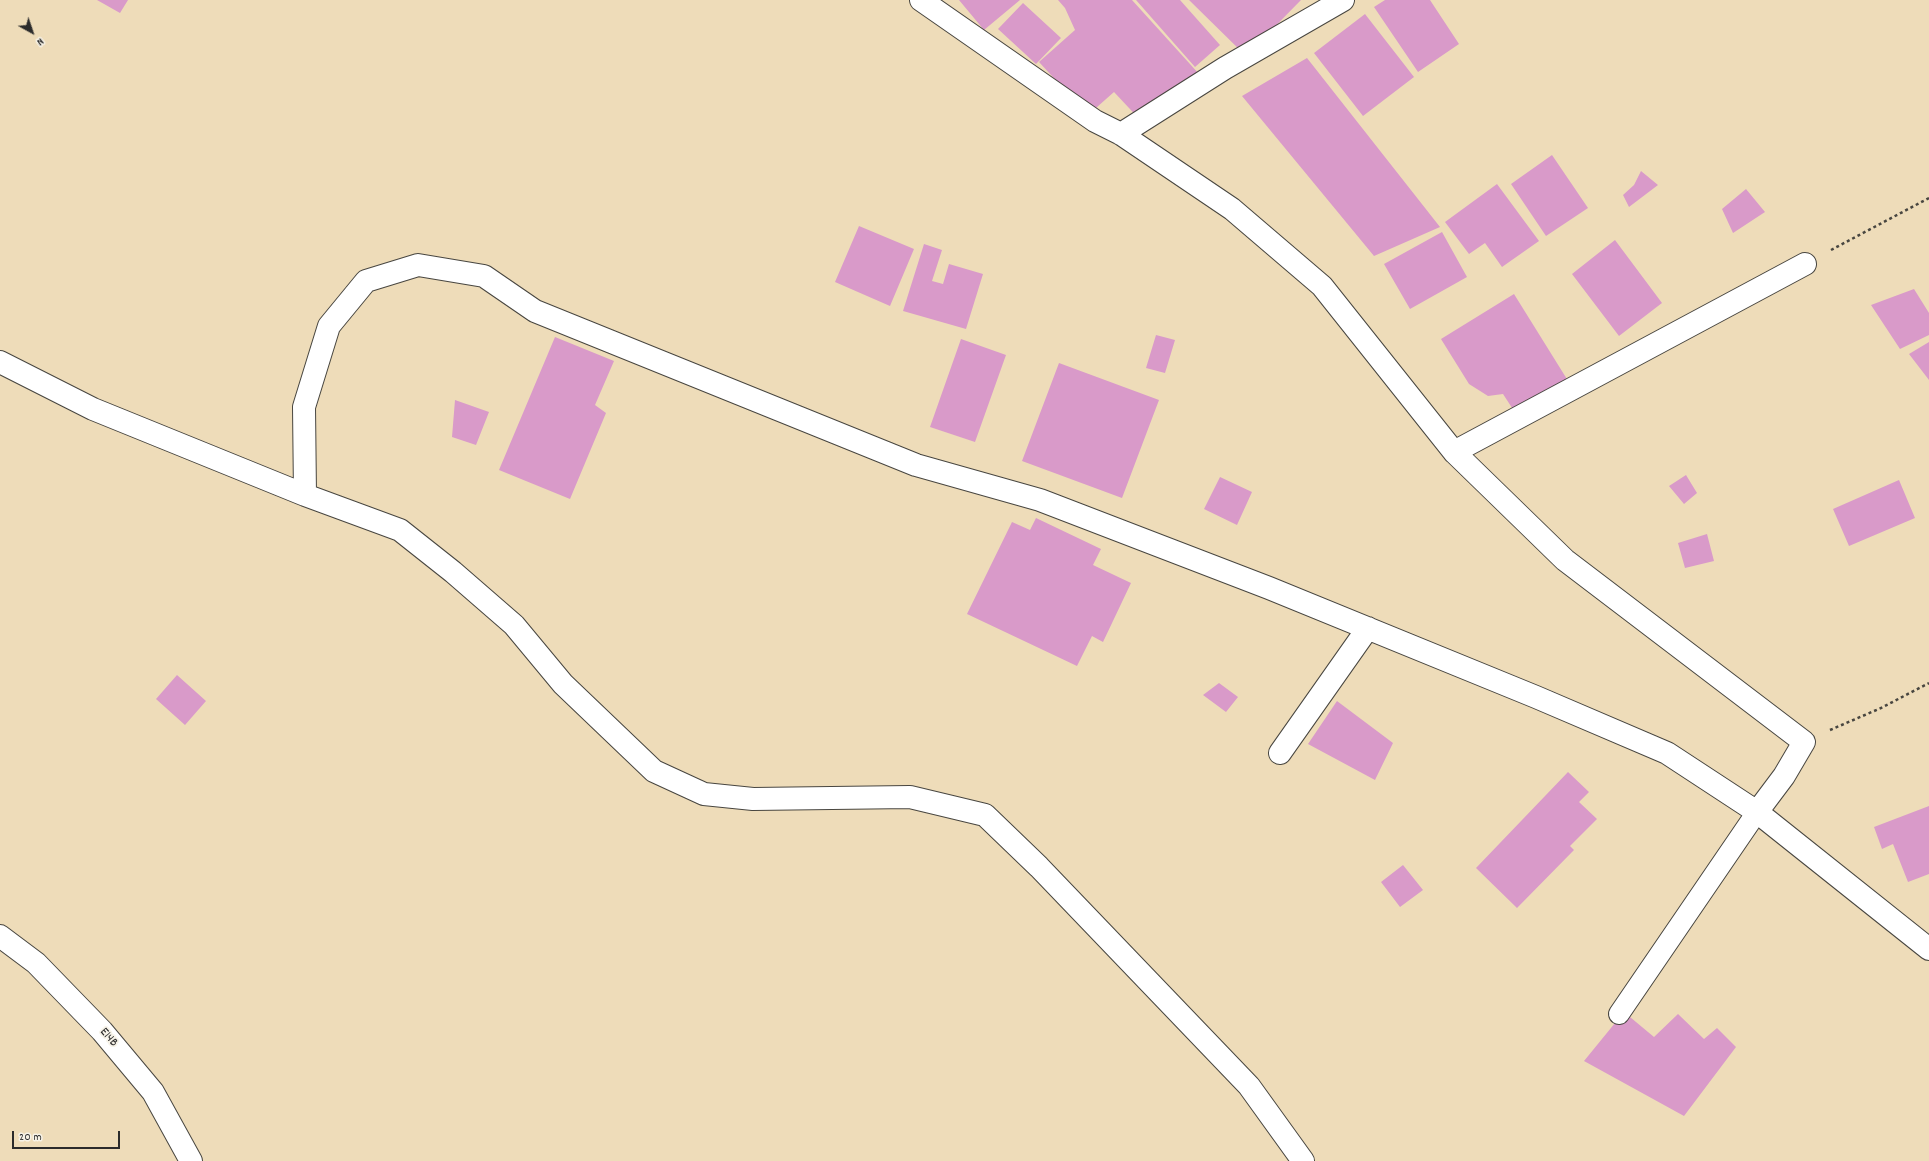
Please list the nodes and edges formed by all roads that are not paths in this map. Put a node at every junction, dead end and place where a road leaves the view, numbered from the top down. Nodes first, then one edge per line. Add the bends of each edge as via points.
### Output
1 (921, 0) edge
2 (1343, 0) edge
3 (1121, 134) junction
4 (1805, 264) road end
5 (0, 362) edge
6 (1454, 452) junction
7 (305, 495) junction
8 (1368, 628) junction
9 (1280, 753) dead end
10 (1757, 812) junction
11 (0, 936) edge
12 (1929, 949) edge
13 (1619, 1014) dead end
14 (191, 1161) edge
15 (1303, 1161) edge

1 - 3 street via 1095,121
2 - 3 street via 1225,68
3 - 6 street via 1232,209 1322,286
4 - 6 street
5 - 7 street via 93,409
6 - 10 street via 1565,560 1804,742 1784,776
7 - 8 street via 304,407 329,326 366,281 418,265 484,276 535,311 908,462 1040,500
7 - 15 street via 400,530 447,567 514,625 564,684 654,771 704,794 753,799 910,797 985,815 1039,867 1248,1086
8 - 9 street
8 - 10 street via 1667,753
10 - 12 street
10 - 13 lane
11 - 14 street, E14B via 36,963 102,1031 154,1092

